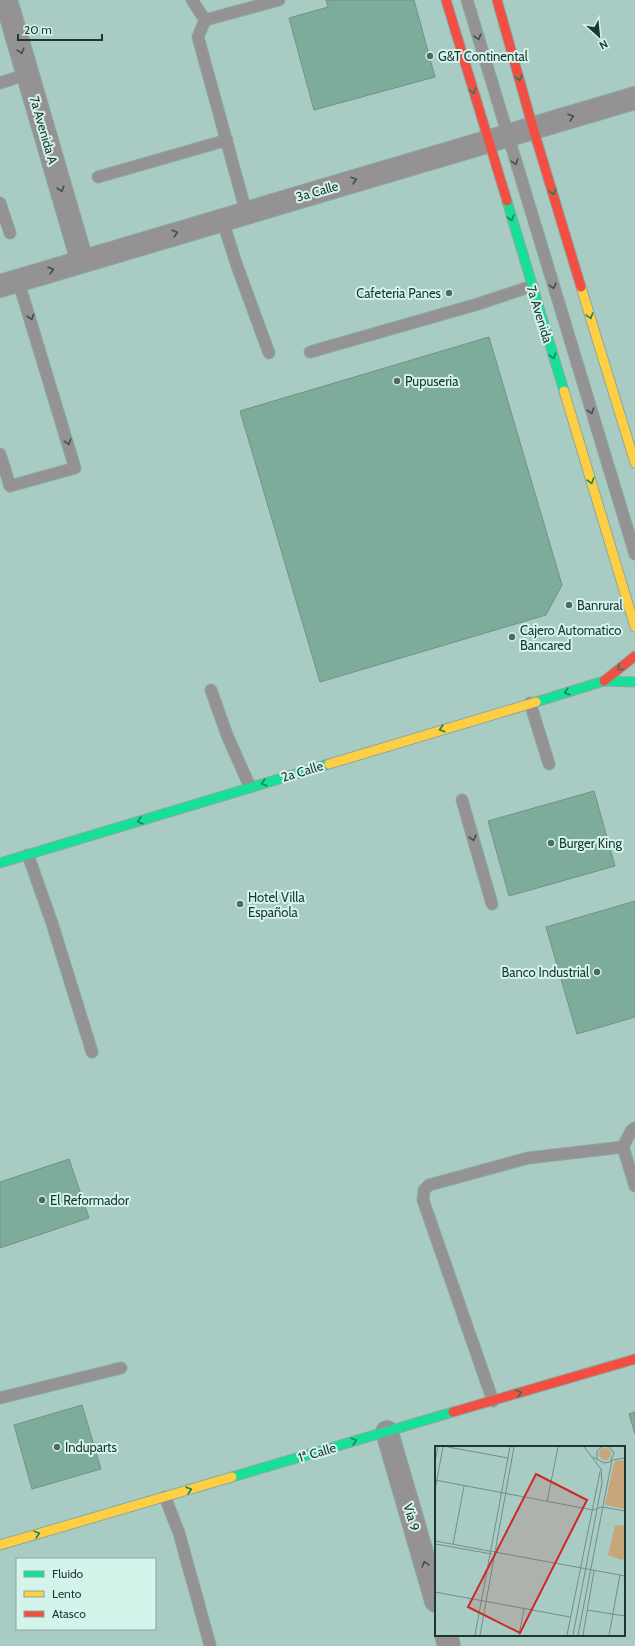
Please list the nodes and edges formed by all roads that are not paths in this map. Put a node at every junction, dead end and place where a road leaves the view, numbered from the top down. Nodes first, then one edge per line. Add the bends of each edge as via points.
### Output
1 (6, 0) edge
2 (192, 0) edge
3 (279, 0) edge
4 (446, 0) edge
5 (467, 0) edge
6 (497, 0) edge
7 (205, 20) junction
8 (28, 74) junction
9 (0, 83) edge
10 (635, 98) edge
11 (533, 128) junction
12 (497, 138) junction
13 (227, 140) junction
14 (98, 177) dead end
15 (0, 203) edge
16 (246, 212) junction
17 (222, 219) junction
18 (10, 233) dead end
19 (82, 261) junction
20 (9, 283) edge
21 (532, 286) junction
22 (310, 352) dead end
23 (269, 353) dead end
24 (0, 454) edge
25 (635, 463) edge
26 (635, 554) edge
27 (635, 627) edge
28 (635, 656) edge
29 (604, 681) junction
30 (635, 682) edge
31 (211, 690) dead end
32 (530, 703) junction
33 (549, 764) dead end
34 (250, 787) junction
35 (462, 800) dead end
36 (28, 855) junction
37 (0, 863) edge
38 (492, 904) dead end
39 (92, 1052) dead end
40 (635, 1128) edge
41 (623, 1147) junction
42 (635, 1186) edge
43 (635, 1359) edge
44 (121, 1368) dead end
45 (0, 1398) edge
46 (493, 1401) junction
47 (387, 1432) junction
48 (165, 1497) junction
49 (0, 1545) edge
50 (435, 1598) edge
51 (446, 1636) edge
52 (210, 1645) edge
53 (449, 1646) edge

1 -> 8 street, 7a Avenida A
2 - 7 lane
3 - 7 lane
4 -> 12 main road, 7a Avenida
5 -> 12 lane
6 -> 11 main road
7 - 13 lane via 198,37
8 - 9 lane
8 -> 19 street, 7a Avenida A
11 -> 10 street, 3a Calle
11 - 12 street, 3a Calle
11 -> 25 main road
16 -> 12 street, 3a Calle
12 -> 21 main road, 7a Avenida
12 -> 26 lane
13 - 14 lane
13 - 16 lane
15 - 18 lane
16 - 17 street, 3a Calle
19 -> 17 street, 3a Calle
17 - 23 lane
20 -> 19 street, 3a Calle
20 -> 24 lane via 75,468 10,486
21 - 22 lane
21 -> 27 main road, 7a Avenida
28 -> 29 main road, 2a Calle
29 - 30 main road, 2a Calle
29 -> 32 main road, 2a Calle
31 - 34 lane via 226,735
32 - 33 lane
32 -> 34 main road, 2a Calle
34 -> 36 main road, 2a Calle
35 -> 38 lane
36 - 37 main road, 2a Calle
36 - 39 lane
40 - 41 lane
41 - 42 lane
41 - 46 lane via 528,1158 429,1185 424,1190 423,1200
46 -> 43 main road, 1ª Calle
44 - 45 lane
46 - 47 main road, 1ª Calle
48 -> 47 main road, 1ª Calle
50 -> 47 street, Vía 9
49 -> 48 main road, 1ª Calle
48 - 52 lane via 179,1533
51 - 53 street

